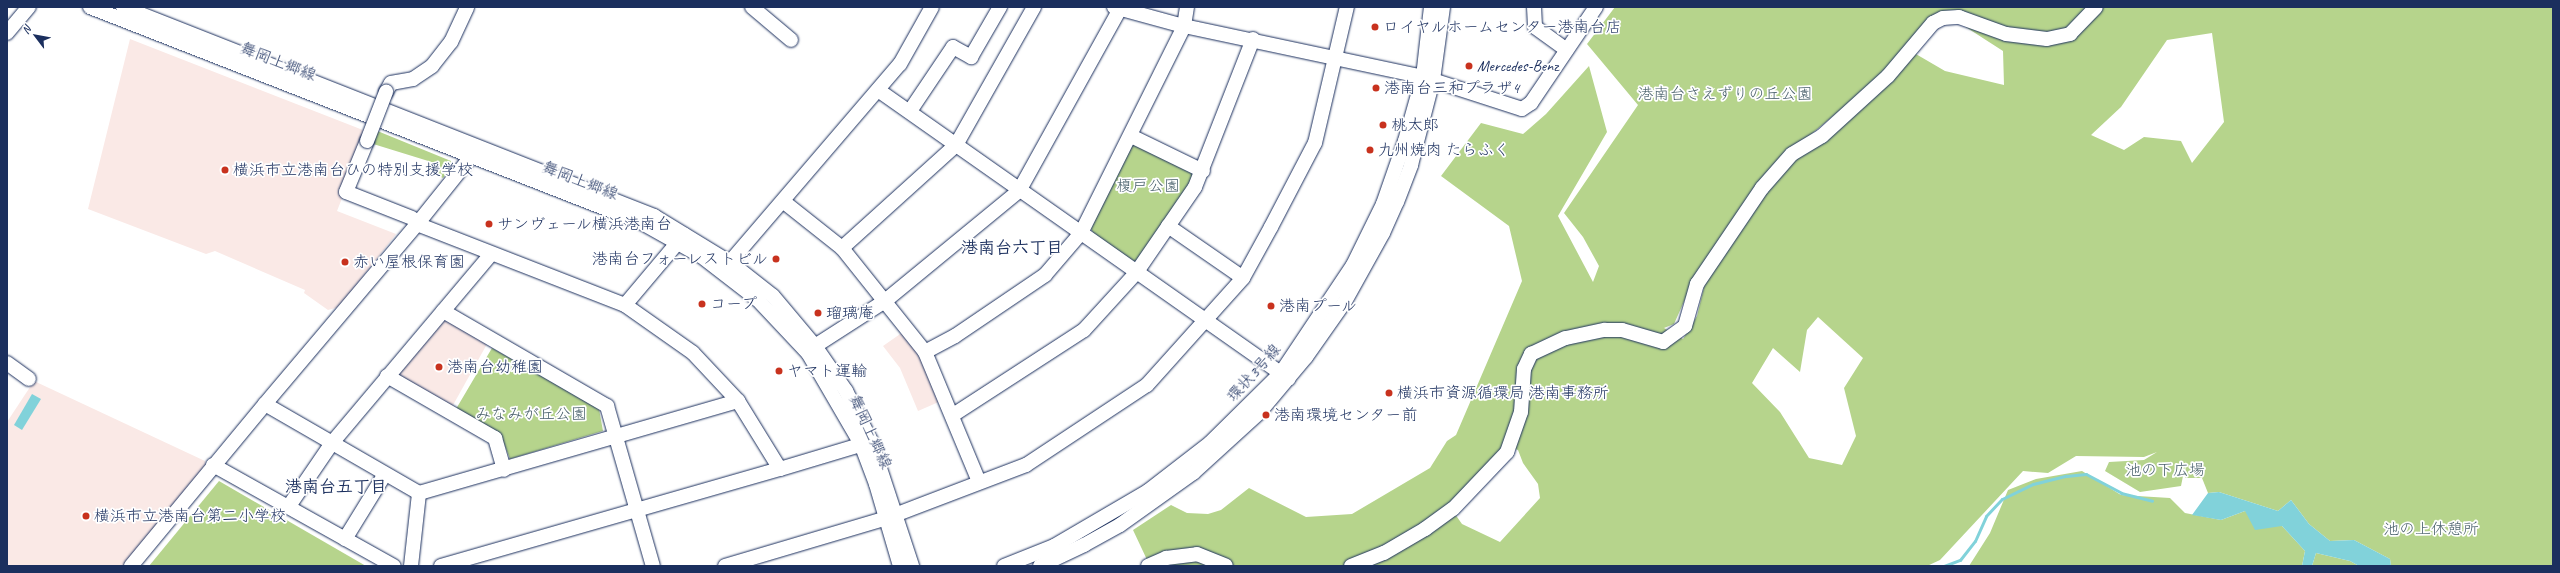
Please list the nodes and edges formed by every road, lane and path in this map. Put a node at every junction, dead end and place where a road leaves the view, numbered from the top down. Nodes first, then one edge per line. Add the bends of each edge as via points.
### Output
1 (29, 7) edge
2 (90, 7) edge
3 (123, 7) edge
4 (467, 7) edge
5 (752, 7) edge
6 (932, 7) edge
7 (1000, 7) edge
8 (1034, 7) edge
9 (1118, 7) edge
10 (1187, 7) edge
11 (1347, 7) edge
12 (1432, 7) edge
13 (1443, 7) edge
14 (1534, 7) edge
15 (1596, 7) edge
16 (2096, 7) edge
17 (1184, 26) junction
18 (7, 33) edge
19 (1253, 39) junction
20 (791, 40) dead end
21 (1567, 50) junction
22 (1334, 58) junction
23 (1428, 78) junction
24 (878, 90) junction
25 (910, 111) junction
26 (1131, 136) junction
27 (956, 145) junction
28 (473, 152) junction
29 (1203, 171) junction
30 (1019, 191) junction
31 (784, 202) junction
32 (415, 221) junction
33 (1168, 226) junction
34 (1081, 233) junction
35 (682, 238) junction
36 (842, 248) junction
37 (491, 254) junction
38 (727, 267) junction
39 (1136, 273) junction
40 (1242, 278) junction
41 (885, 301) junction
42 (625, 305) junction
43 (443, 311) junction
44 (1205, 320) junction
45 (816, 346) junction
46 (925, 352) junction
47 (7, 363) edge
48 (387, 376) junction
49 (1285, 376) junction
50 (29, 379) dead end
51 (738, 401) junction
52 (265, 404) junction
53 (953, 415) junction
54 (616, 438) junction
55 (332, 443) junction
56 (866, 443) junction
57 (213, 465) junction
58 (780, 469) junction
59 (504, 470) junction
60 (385, 474) junction
61 (979, 482) junction
62 (419, 493) junction
63 (289, 506) junction
64 (638, 509) junction
65 (892, 515) junction
66 (345, 539) junction
67 (1033, 563) edge
68 (131, 566) edge
69 (394, 566) edge
70 (411, 566) edge
71 (442, 566) edge
72 (654, 566) edge
73 (725, 566) edge
74 (900, 566) edge
75 (912, 566) edge
76 (1004, 566) edge
77 (1148, 566) edge
78 (1226, 566) edge
79 (1351, 566) edge

1 - 18 street
2 - 28 street, 舞岡上郷線
3 - 28 street, 舞岡上郷線
4 - 32 street, bridge via 450,42 432,66 413,79 391,83 346,192
5 - 20 street
6 - 24 street via 900,64
7 - 25 street via 971,57 953,47
8 - 27 street
9 - 17 street
9 - 30 street
10 - 17 street
11 - 22 street
12 - 23 street, 環状3号線
13 - 23 street, 環状3号線
14 - 21 street via 1535,28
15 - 21 street
16 - 79 street via 2070,34 2047,39 2006,34 1959,17 1943,18 1933,23 1888,76 1822,136 1792,154 1762,188 1697,284 1685,326 1663,342 1622,330 1605,330 1566,338 1531,354 1524,369 1521,412 1507,452 1463,500 1436,521 1384,553
17 - 19 street
17 - 26 street
19 - 22 street
19 - 29 street
21 - 23 street via 1531,103 1522,109
22 - 23 street
22 - 40 street via 1315,143
23 - 49 street, 環状3号線 via 1384,204 1353,265
24 - 25 street
24 - 31 street
25 - 27 street
26 - 29 street
26 - 34 street
27 - 30 street
27 - 36 street
28 - 32 street
28 - 35 street, 舞岡上郷線
29 - 33 street
30 - 34 street
30 - 41 street
31 - 36 street
31 - 38 street
32 - 37 street
32 - 52 street
33 - 39 street
33 - 40 street
34 - 39 street
34 - 46 street via 1045,274 955,336
35 - 38 street, 舞岡上郷線
35 - 42 street
36 - 41 street
37 - 42 street
37 - 43 street
38 - 45 street, 舞岡上郷線 via 773,296
38 - 56 street, 舞岡上郷線 via 808,353
39 - 44 street
39 - 53 street via 1084,330
40 - 44 street
41 - 45 street
41 - 46 street
42 - 51 street via 693,353
43 - 48 street
43 - 54 street via 607,406
44 - 49 street
44 - 61 street via 1147,385 1026,465
45 - 56 street, 舞岡上郷線 via 846,392
46 - 53 street
47 - 50 street
48 - 55 street
48 - 59 street via 495,438
49 - 67 street, 環状3号線 via 1210,443 1148,492
51 - 54 street
51 - 58 street
52 - 55 street
52 - 57 street
53 - 61 street
54 - 59 street
54 - 64 street
55 - 60 street
55 - 63 street
56 - 58 street
56 - 65 street, 舞岡上郷線
57 - 63 street
57 - 68 street
58 - 64 street
59 - 62 street
60 - 62 street
60 - 66 street
61 - 65 street
62 - 70 street
63 - 66 street
64 - 71 street
64 - 72 street
65 - 73 street
65 - 74 street, 舞岡上郷線
65 - 75 street, 舞岡上郷線
66 - 69 street
67 - 76 street, 環状3号線
77 - 78 street via 1166,558 1197,554

